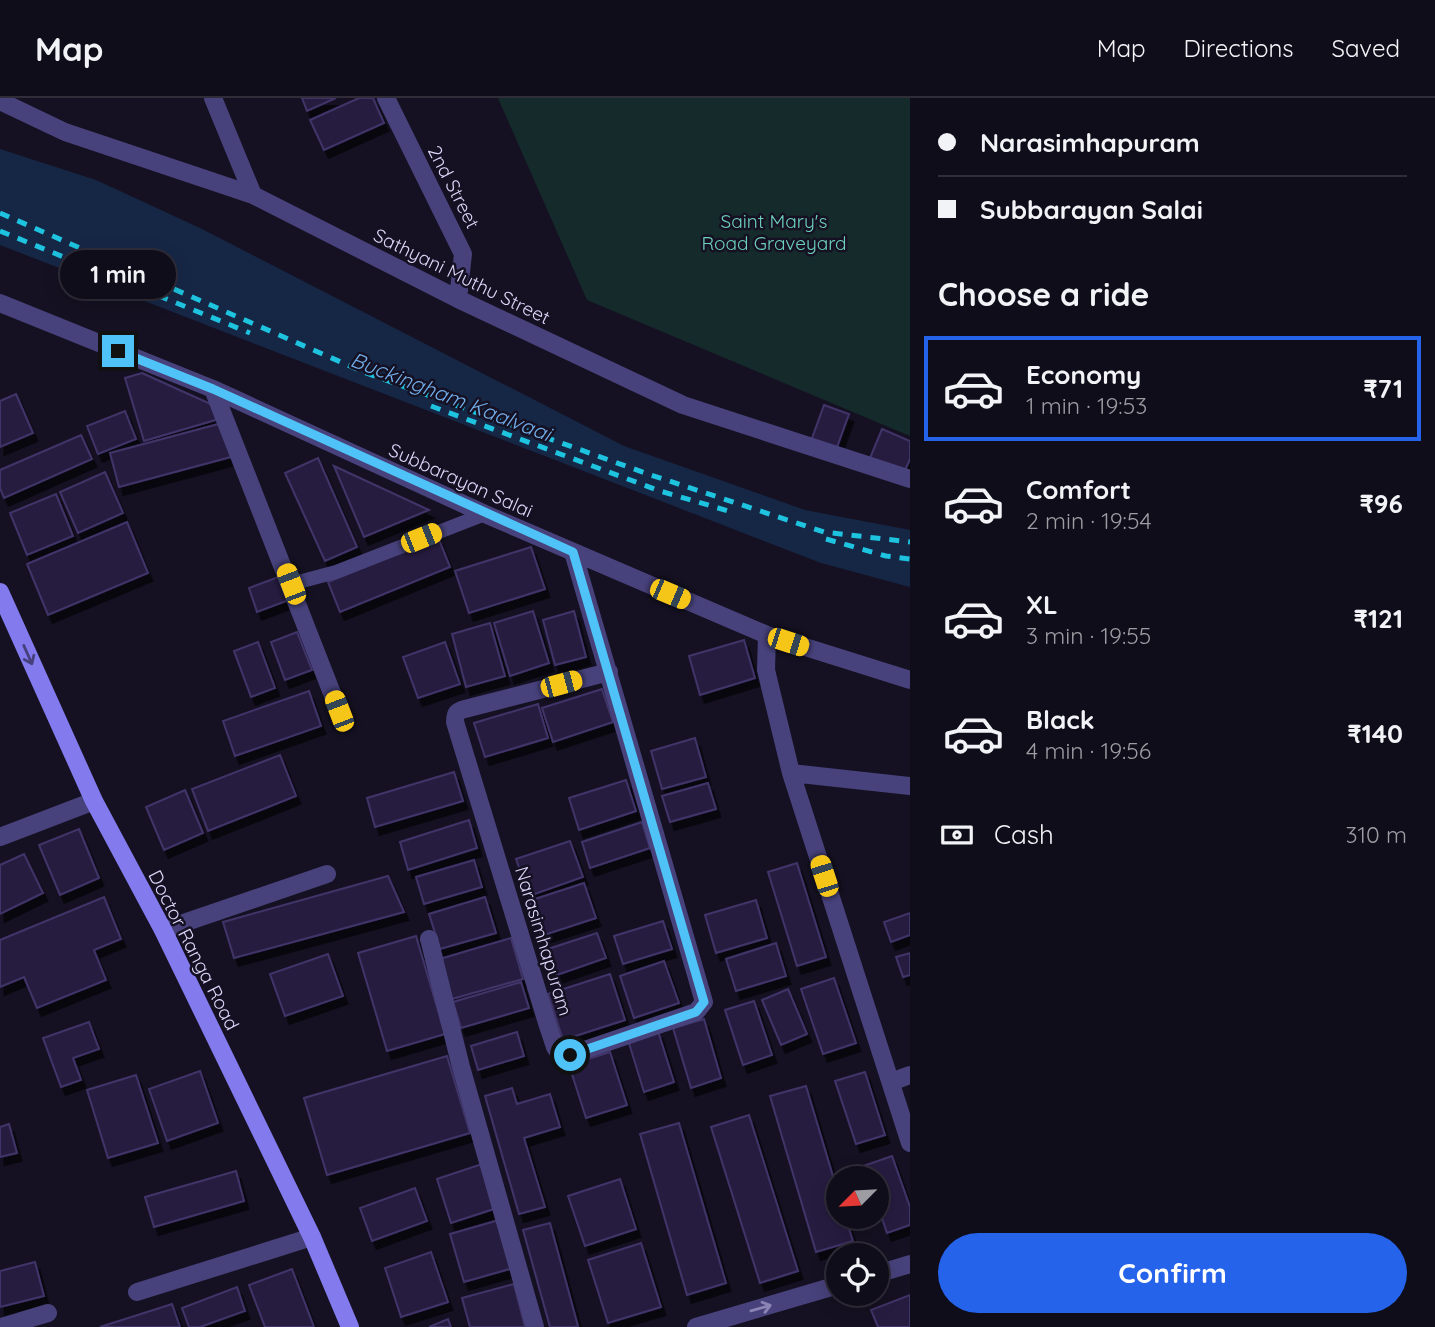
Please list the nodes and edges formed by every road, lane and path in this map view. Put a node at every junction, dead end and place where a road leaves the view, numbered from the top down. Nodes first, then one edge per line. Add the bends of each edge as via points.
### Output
1 (213, 98) edge
2 (386, 98) edge
3 (0, 101) edge
4 (253, 195) junction
5 (458, 299) junction
6 (0, 303) edge
7 (213, 389) junction
8 (910, 479) edge
9 (485, 514) junction
10 (573, 552) junction
11 (291, 584) junction
12 (0, 592) edge
13 (767, 635) junction
14 (609, 672) junction
15 (910, 680) edge
16 (339, 711) dead end
17 (791, 774) junction
18 (910, 786) edge
19 (94, 801) junction
20 (0, 837) edge
21 (327, 874) dead end
22 (163, 930) junction
23 (429, 939) dead end
24 (910, 1075) edge
25 (891, 1082) junction
26 (910, 1143) edge
27 (312, 1237) junction
28 (910, 1264) edge
29 (889, 1270) edge
30 (826, 1289) edge
31 (138, 1292) dead end
32 (48, 1314) dead end
33 (1, 1327) edge
34 (350, 1327) edge
35 (535, 1327) edge
36 (696, 1327) edge

1 - 4 street
2 - 5 street, 2nd Street via 464,254
3 - 4 street, Sathyani Muthu Street via 65,132
4 - 5 street, Sathyani Muthu Street
5 - 8 street, Sathyani Muthu Street via 683,405
6 - 7 street, Subbarayan Salai
7 - 9 street, Subbarayan Salai
7 - 11 street
9 - 10 street, Subbarayan Salai
9 - 11 lane via 336,572
10 - 13 street, Subbarayan Salai
10 - 14 street, Narasimhapuram
11 - 16 street
12 -> 19 main road, Doctor Ranga Road
13 - 15 street, Subbarayan Salai
13 - 17 street via 766,670
14 - 14 street, Narasimhapuram via 704,1002 696,1012 570,1055 560,1054 455,715
17 - 18 street
17 - 25 street
19 - 20 street
19 - 22 main road, Doctor Ranga Road
21 - 22 street
22 - 27 main road, Doctor Ranga Road
23 - 35 street
24 - 25 street
25 - 26 street
27 - 31 street
27 - 34 main road, Doctor Ranga Road
28 - 29 street
36 -> 30 street
32 - 33 street

